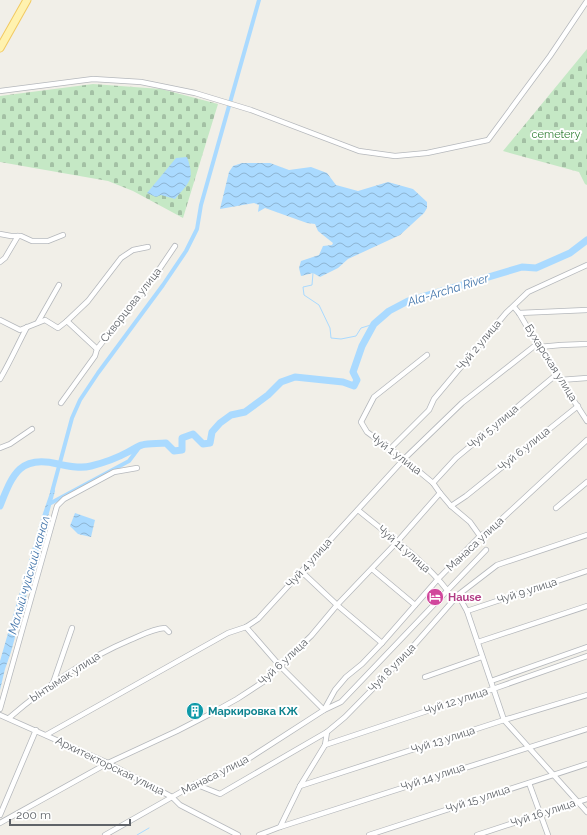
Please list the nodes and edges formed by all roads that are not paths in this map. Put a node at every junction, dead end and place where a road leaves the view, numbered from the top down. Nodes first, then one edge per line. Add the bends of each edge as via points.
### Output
1 (27, 0) edge
2 (587, 1) edge
3 (0, 48) edge
4 (0, 91) edge
5 (0, 234) edge
6 (63, 235) dead end
7 (18, 236) junction
8 (175, 246) dead end
9 (148, 247) dead end
10 (0, 262) edge
11 (587, 265) edge
12 (59, 285) dead end
13 (514, 307) junction
14 (587, 310) edge
15 (520, 313) junction
16 (0, 320) edge
17 (67, 321) junction
18 (38, 323) junction
19 (28, 327) junction
20 (587, 344) edge
21 (538, 345) junction
22 (97, 349) junction
23 (427, 355) dead end
24 (557, 374) junction
25 (587, 378) edge
26 (0, 380) edge
27 (560, 380) junction
28 (61, 403) dead end
29 (578, 406) junction
30 (587, 421) edge
31 (32, 429) dead end
32 (587, 440) edge
33 (0, 448) edge
34 (390, 449) junction
35 (404, 459) junction
36 (137, 468) dead end
37 (432, 482) junction
38 (587, 482) edge
39 (440, 493) junction
40 (451, 506) junction
41 (556, 508) dead end
42 (358, 510) junction
43 (587, 535) edge
44 (480, 536) junction
45 (397, 542) junction
46 (486, 550) dead end
47 (372, 569) junction
48 (587, 571) edge
49 (302, 572) junction
50 (438, 579) junction
51 (447, 590) junction
52 (458, 595) junction
53 (337, 605) junction
54 (415, 605) junction
55 (587, 606) edge
56 (467, 611) junction
57 (246, 627) junction
58 (72, 628) dead end
59 (169, 632) dead end
60 (478, 642) junction
61 (382, 643) junction
62 (587, 647) edge
63 (587, 656) edge
64 (482, 657) junction
65 (280, 666) junction
66 (425, 677) dead end
67 (491, 681) junction
68 (52, 684) junction
69 (493, 689) junction
70 (587, 695) edge
71 (0, 709) edge
72 (324, 710) junction
73 (0, 715) edge
74 (9, 718) junction
75 (504, 720) junction
76 (587, 729) edge
77 (36, 730) junction
78 (327, 732) junction
79 (46, 735) junction
80 (325, 744) junction
81 (528, 747) junction
82 (108, 763) junction
83 (587, 764) edge
84 (555, 775) junction
85 (529, 783) junction
86 (195, 784) junction
87 (300, 786) junction
88 (172, 797) junction
89 (587, 799) edge
90 (578, 802) junction
91 (587, 812) edge
92 (540, 814) junction
93 (0, 815) edge
94 (0, 823) edge
95 (280, 827) junction
96 (105, 835) edge
97 (238, 835) edge
98 (259, 835) edge
99 (369, 835) edge
100 (477, 835) edge
101 (548, 835) edge

1 - 3 main road
2 - 4 street via 488,140 427,153 395,156 359,151 264,114 195,93 140,82 93,79
5 - 7 street
6 - 7 street via 48,241 32,241
7 - 10 street
8 - 22 street, Скворцова улица
9 - 17 street via 133,250 121,258 88,301
11 - 13 street, Чуй 2 улица via 528,292
12 - 18 street
13 - 15 street, Бухарская улица
13 - 34 street, Чуй 2 улица via 506,313 434,399 429,410
14 - 15 street
15 - 21 street, Бухарская улица
16 - 19 street via 20,330
17 - 18 street via 58,328 45,320
17 - 22 street
18 - 19 street
19 - 26 street
20 - 21 street
21 - 24 street, Бухарская улица
21 - 35 street, Чуй 4 улица via 462,403
22 - 28 street, Скворцова улица via 95,356
23 - 34 street, Чуй 1 улица via 374,398 361,422 367,432
24 - 27 street, Бухарская улица
24 - 37 street, Чуй 5 улица via 456,458
25 - 27 street
27 - 29 street, Бухарская улица
29 - 30 street, Бухарская улица
29 - 40 street, Чуй 6 улица
31 - 33 street
32 - 44 street, Манаса улица via 491,529
34 - 35 street, Чуй 1 улица
35 - 37 street, Чуй 1 улица
35 - 42 street, Чуй 4 улица
36 - 71 street via 114,472 64,499 57,506
37 - 39 street, Чуй 1 улица
38 - 41 street
39 - 40 street, Чуй 1 улица
39 - 45 street, Чуй 6 улица
40 - 44 street, Чуй 1 улица via 470,522
42 - 45 street, Чуй 11 улица
42 - 49 street, Чуй 4 улица
43 - 52 street, Чуй 8 улица via 497,565
44 - 50 street, Манаса улица
45 - 47 street, Чуй 6 улица
45 - 50 street, Чуй 11 улица
46 - 51 street, Манаса улица
47 - 53 street, Чуй 6 улица
47 - 54 street
48 - 56 street, Чуй 9 улица
49 - 53 street
49 - 57 street, Чуй 4 улица via 258,619
50 - 51 street, Чуй 11 улица
50 - 54 street, Манаса улица
51 - 72 street, Манаса улица via 341,702
52 - 56 street
52 - 78 street, Чуй 8 улица via 402,659
53 - 61 street
53 - 65 street, Чуй 6 улица via 311,636
54 - 61 street, Манаса улица
55 - 60 street
56 - 60 street
57 - 65 street
57 - 79 street, Чуй 4 улица via 228,633
58 - 68 street
59 - 68 street, Ынтымак улица via 165,628 155,629 107,650
60 - 64 street
61 - 72 street, Манаса улица via 335,690
62 - 67 street
63 - 69 street, Чуй 12 улица
64 - 66 street
64 - 67 street
65 - 72 street
65 - 82 street, Чуй 6 улица via 263,682 237,699 178,731
67 - 69 street
68 - 74 street, Ынтымак улица
69 - 75 street
69 - 80 street, Чуй 12 улица
70 - 75 street, Чуй 13 улица
72 - 86 street, Манаса улица via 248,759
73 - 74 street, Архитекторская улица
74 - 77 street, Архитекторская улица
75 - 81 street
75 - 87 street, Чуй 13 улица
76 - 81 street, Чуй 14 улица
77 - 79 street, Архитекторская улица
77 - 93 street
78 - 80 street
78 - 86 street, Чуй 8 улица via 220,794
79 - 82 street, Архитекторская улица
80 - 87 street
81 - 84 street
81 - 95 street, Чуй 14 улица
82 - 88 street, Архитекторская улица
82 - 94 street, Чуй 6 улица
83 - 84 street, Чуй 15 улица
84 - 85 street, Чуй 15 улица
84 - 90 street
85 - 92 street
85 - 99 street, Чуй 15 улица
86 - 88 street, Манаса улица
87 - 95 street
88 - 96 street, Манаса улица
88 - 97 street, Архитекторская улица via 180,805
89 - 90 street, Чуй 16 улица
90 - 91 street
90 - 92 street, Чуй 16 улица
92 - 100 street, Чуй 16 улица
92 - 101 street
95 - 98 street, Чуй 14 улица

